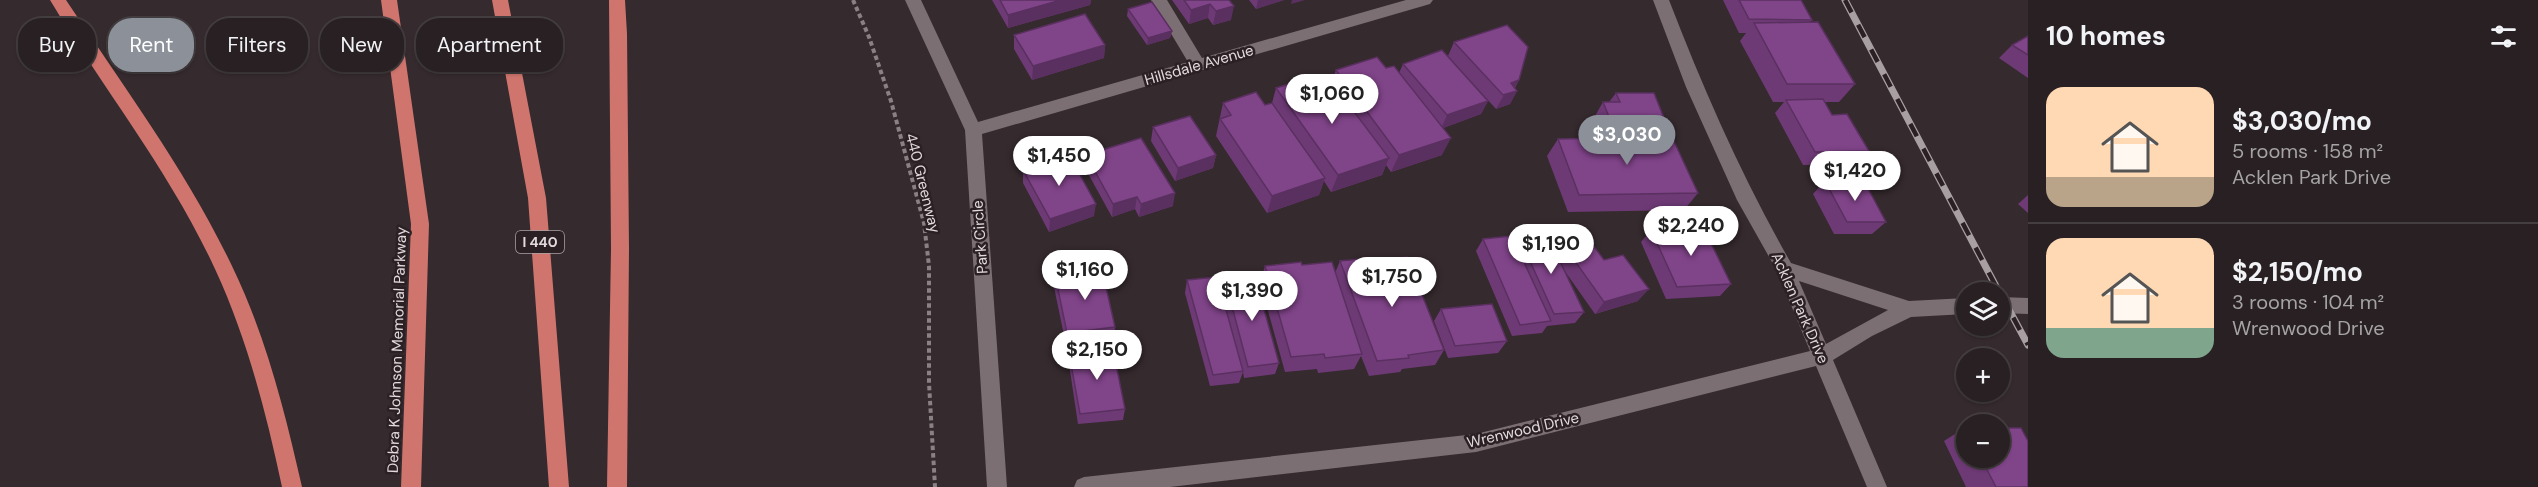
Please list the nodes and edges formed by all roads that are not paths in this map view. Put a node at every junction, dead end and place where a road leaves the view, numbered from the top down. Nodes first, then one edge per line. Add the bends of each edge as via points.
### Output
1 (58, 0) edge
2 (389, 0) edge
3 (500, 0) edge
4 (617, 0) edge
5 (913, 0) edge
6 (1159, 0) edge
7 (1661, 0) edge
8 (1415, 1) edge
9 (1198, 65) junction
10 (973, 130) junction
11 (1785, 269) junction
12 (2010, 305) edge
13 (2028, 306) edge
14 (1956, 307) edge
15 (1909, 309) junction
16 (1822, 357) junction
17 (292, 487) edge
18 (411, 487) edge
19 (558, 487) edge
20 (617, 487) edge
21 (997, 487) edge
22 (1083, 487) edge
23 (1877, 487) edge

1 - 17 highway via 210,239 262,367
2 - 18 highway, Debra K Johnson Memorial Parkway via 420,224
3 - 19 highway, I 440 via 537,198
4 - 20 highway
5 - 10 street, Park Circle
6 - 9 street
7 - 11 street, Acklen Park Drive via 1694,87 1746,200
8 - 9 street, Hillsdale Avenue
9 - 10 street, Hillsdale Avenue
10 - 21 street, Park Circle
11 - 15 street
11 - 16 street, Acklen Park Drive
12 - 13 street
14 - 15 street
15 - 16 street, Wrenwood Drive
16 - 22 street, Wrenwood Drive via 1476,443
16 - 23 street, Acklen Park Drive

